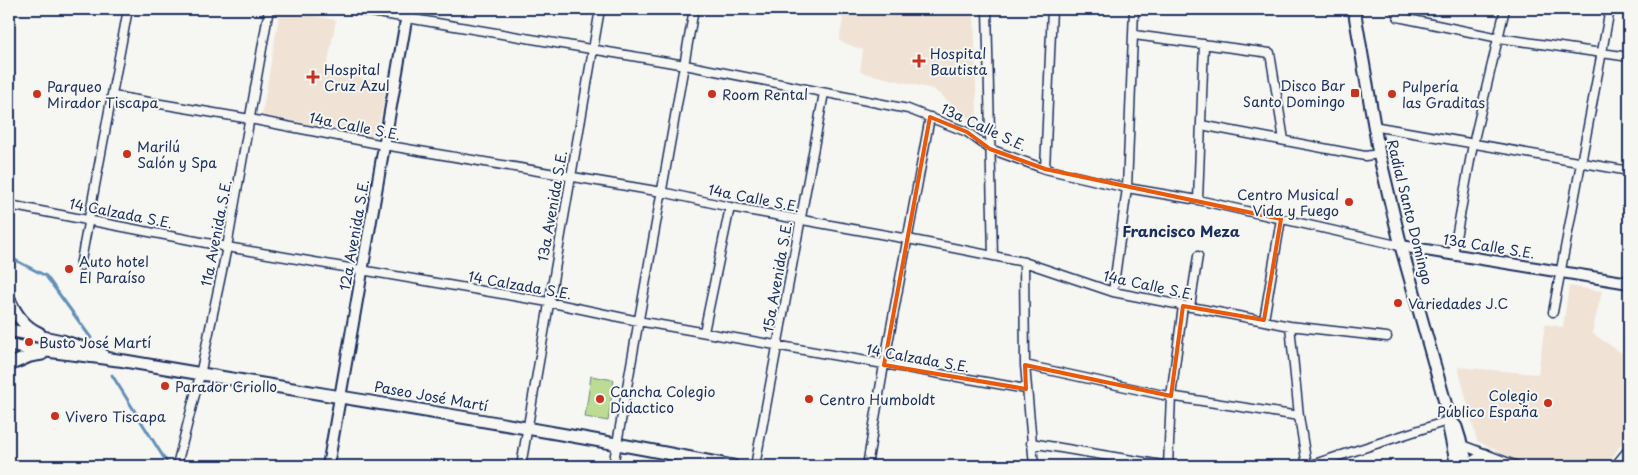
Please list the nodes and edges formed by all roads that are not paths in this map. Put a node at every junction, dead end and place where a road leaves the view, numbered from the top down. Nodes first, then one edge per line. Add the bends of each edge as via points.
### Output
1 (128, 9) edge
2 (269, 9) edge
3 (354, 9) edge
4 (600, 9) edge
5 (694, 9) edge
6 (987, 9) edge
7 (1052, 9) edge
8 (1134, 9) edge
9 (1354, 9) edge
10 (1395, 9) edge
11 (1505, 9) edge
12 (1610, 9) edge
13 (407, 14) edge
14 (1134, 34) junction
15 (1499, 38) junction
16 (1204, 44) junction
17 (592, 50) junction
18 (1603, 52) junction
19 (1629, 57) edge
20 (685, 65) junction
21 (824, 93) junction
22 (113, 96) junction
23 (930, 117) junction
24 (250, 119) junction
25 (1201, 125) junction
26 (1373, 126) junction
27 (1284, 140) junction
28 (1473, 144) junction
29 (384, 145) junction
30 (990, 149) junction
31 (1379, 154) junction
32 (1581, 163) junction
33 (1044, 168) junction
34 (1629, 171) edge
35 (570, 176) junction
36 (1128, 188) junction
37 (662, 192) junction
38 (1198, 200) junction
39 (9, 205) edge
40 (730, 207) junction
41 (87, 219) junction
42 (1281, 219) junction
43 (800, 220) junction
44 (908, 239) junction
45 (1401, 246) junction
46 (227, 247) junction
47 (1453, 254) junction
48 (993, 256) junction
49 (1198, 256) dead end
50 (1024, 262) junction
51 (80, 266) dead end
52 (362, 269) junction
53 (1560, 272) junction
54 (1629, 283) edge
55 (1113, 292) junction
56 (9, 299) edge
57 (548, 302) junction
58 (1186, 307) junction
59 (1553, 312) dead end
60 (1264, 320) junction
61 (638, 321) junction
62 (1290, 326) junction
63 (9, 330) edge
64 (704, 332) junction
65 (1387, 337) dead end
66 (62, 341) junction
67 (9, 345) edge
68 (777, 346) junction
69 (50, 352) junction
70 (122, 361) junction
71 (9, 365) edge
72 (884, 365) junction
73 (1025, 365) junction
74 (200, 375) junction
75 (1026, 389) junction
76 (341, 396) junction
77 (1171, 396) junction
78 (1299, 416) junction
79 (1450, 420) junction
80 (527, 427) junction
81 (617, 443) junction
82 (1031, 443) junction
83 (1458, 449) junction
84 (1629, 449) edge
85 (1485, 455) junction
86 (179, 464) edge
87 (328, 466) edge
88 (521, 466) edge
89 (613, 466) edge
90 (733, 466) edge
91 (755, 466) edge
92 (867, 466) edge
93 (1034, 466) edge
94 (1168, 466) edge
95 (1308, 466) edge
96 (1452, 466) edge
97 (1457, 466) edge
98 (1468, 466) edge
99 (1473, 466) edge
100 (1517, 466) edge
101 (1614, 466) edge

1 - 22 street
2 - 24 street, 11a Avenida S.E.
3 - 13 street, 13a Calle S.E.
4 - 17 street, 13a Avenida S.E.
5 - 20 street
6 - 30 street
7 - 33 street
8 - 14 street
9 - 26 main road, Radial Santo Domingo
10 - 15 street via 1398,17
11 - 15 street
12 - 18 street
13 - 17 street, 13a Calle S.E.
13 - 29 street, 12a Avenida S.E.
14 - 16 street
14 - 36 street
15 - 18 street
15 - 28 street
16 - 25 street
16 - 27 street via 1270,52
17 - 20 street, 13a Calle S.E.
17 - 35 street, 13a Avenida S.E.
18 - 19 street
18 - 32 street
20 - 21 street, 13a Calle S.E.
20 - 37 street
21 - 23 street, 13a Calle S.E. via 908,109
21 - 43 street, 15a Avenida S.E.
22 - 24 street, 14a Calle S.E.
22 - 41 street
23 - 30 street, 13a Calle S.E. via 967,132
23 - 44 street
24 - 29 street, 14a Calle S.E.
24 - 46 street, 11a Avenida S.E.
25 - 27 street
25 - 38 street
26 - 28 street
26 - 31 main road, Radial Santo Domingo
27 - 31 street via 1365,156
28 - 32 street
28 - 47 street
29 - 35 street, 14a Calle S.E.
29 - 52 street, 12a Avenida S.E.
30 - 33 street, 13a Calle S.E.
30 - 48 street
31 - 45 main road, Radial Santo Domingo
32 - 34 street
32 - 53 street
33 - 36 street, 13a Calle S.E.
35 - 37 street, 14a Calle S.E.
35 - 57 street, 13a Avenida S.E.
36 - 38 street, 13a Calle S.E.
36 - 55 street
37 - 40 street, 14a Calle S.E.
37 - 61 street
38 - 42 street, 13a Calle S.E.
39 - 41 street, 14 Calzada S.E.
40 - 43 street, 14a Calle S.E.
40 - 64 street
41 - 46 street, 14 Calzada S.E.
41 - 51 street
42 - 45 street, 13a Calle S.E.
42 - 60 street
43 - 44 street, 14a Calle S.E.
43 - 68 street, 15a Avenida S.E.
44 - 48 street, 14a Calle S.E.
44 - 72 street
45 - 47 street, 13a Calle S.E.
45 - 79 main road, Radial Santo Domingo
46 - 52 street, 14 Calzada S.E.
46 - 74 street, 11a Avenida S.E.
47 - 53 street, 13a Calle S.E.
48 - 50 street, 14a Calle S.E.
49 - 58 street
50 - 55 street, 14a Calle S.E.
50 - 73 street
52 - 57 street, 14 Calzada S.E.
52 - 76 street, 12a Avenida S.E.
53 - 54 street, 13a Calle S.E.
53 - 59 street
55 - 58 street, 14a Calle S.E.
56 - 66 main road via 21,320 33,330
57 - 61 street, 14 Calzada S.E.
57 - 80 street, 13a Avenida S.E.
58 - 60 street, 14a Calle S.E.
58 - 77 street
60 - 62 street, 14a Calle S.E.
61 - 64 street, 14 Calzada S.E.
61 - 81 street
62 - 65 street, 14a Calle S.E.
62 - 78 street
63 - 66 main road, Paseo José Martí
64 - 68 street, 14 Calzada S.E.
66 - 70 main road, Paseo José Martí
67 - 69 main road, Paseo José Martí
68 - 72 street, 14 Calzada S.E.
68 - 91 street, 15a Avenida S.E.
69 - 70 main road, Paseo José Martí
69 - 71 main road
70 - 74 main road, Paseo José Martí
72 - 75 street, 14 Calzada S.E.
72 - 92 street
73 - 75 street
73 - 77 street
74 - 76 main road, Paseo José Martí
74 - 86 street, 11a Avenida S.E.
75 - 82 street
76 - 80 main road, Paseo José Martí
76 - 87 street, 12a Avenida S.E.
77 - 78 street
77 - 94 street
78 - 95 street
79 - 83 main road, Radial Santo Domingo via 1449,428
79 - 95 street
80 - 81 main road, Paseo José Martí
80 - 88 street, 13a Avenida S.E.
81 - 89 street
81 - 90 main road, Paseo José Martí
82 - 93 street
82 - 94 street
83 - 85 street
83 - 96 main road
83 - 97 main road, Radial Santo Domingo
83 - 98 main road, Radial Santo Domingo
84 - 101 street
85 - 99 main road
85 - 100 street

